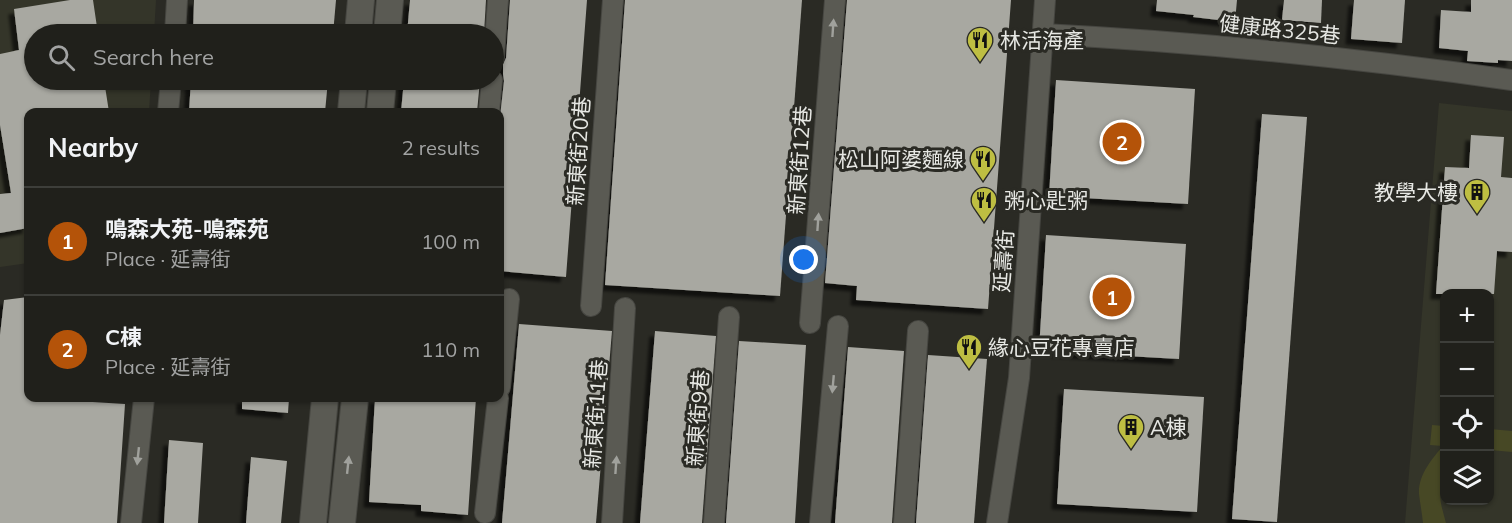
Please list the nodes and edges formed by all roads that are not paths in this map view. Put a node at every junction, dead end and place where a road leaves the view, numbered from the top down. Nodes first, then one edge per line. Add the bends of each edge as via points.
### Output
1 (177, 0) edge
2 (361, 0) edge
3 (390, 0) edge
4 (498, 0) edge
5 (613, 0) edge
6 (835, 0) edge
7 (1045, 0) edge
8 (176, 24) edge
9 (359, 24) edge
10 (388, 24) edge
11 (496, 24) edge
12 (1043, 34) junction
13 (1512, 80) edge
14 (170, 90) edge
15 (353, 90) edge
16 (382, 90) edge
17 (491, 90) edge
18 (168, 108) edge
19 (351, 108) edge
20 (380, 108) edge
21 (489, 108) edge
22 (509, 299) dead end
23 (591, 306) dead end
24 (625, 308) dead end
25 (729, 317) dead end
26 (810, 323) dead end
27 (838, 326) dead end
28 (918, 331) dead end
29 (504, 348) edge
30 (144, 402) edge
31 (325, 402) edge
32 (355, 402) edge
33 (498, 402) edge
34 (485, 513) dead end
35 (131, 523) edge
36 (313, 523) edge
37 (342, 523) edge
38 (612, 523) edge
39 (714, 523) edge
40 (820, 523) edge
41 (904, 523) edge
42 (997, 523) edge

1 - 8 street
2 - 9 street
3 - 10 street
4 - 11 street
5 - 23 street, 新東街20巷
26 -> 6 street, 新東街12巷
7 - 12 street, 延壽街
12 - 13 street, 健康路325巷 via 1276,52
12 - 42 street, 延壽街 via 1020,369
14 - 18 street
15 - 19 street
16 - 20 street
17 - 21 street
22 - 29 street
38 -> 24 street, 新東街11巷
25 - 39 street, 新東街9巷
27 -> 40 street
28 - 41 street
30 -> 35 street
31 - 36 street
37 -> 32 street
33 - 34 street

